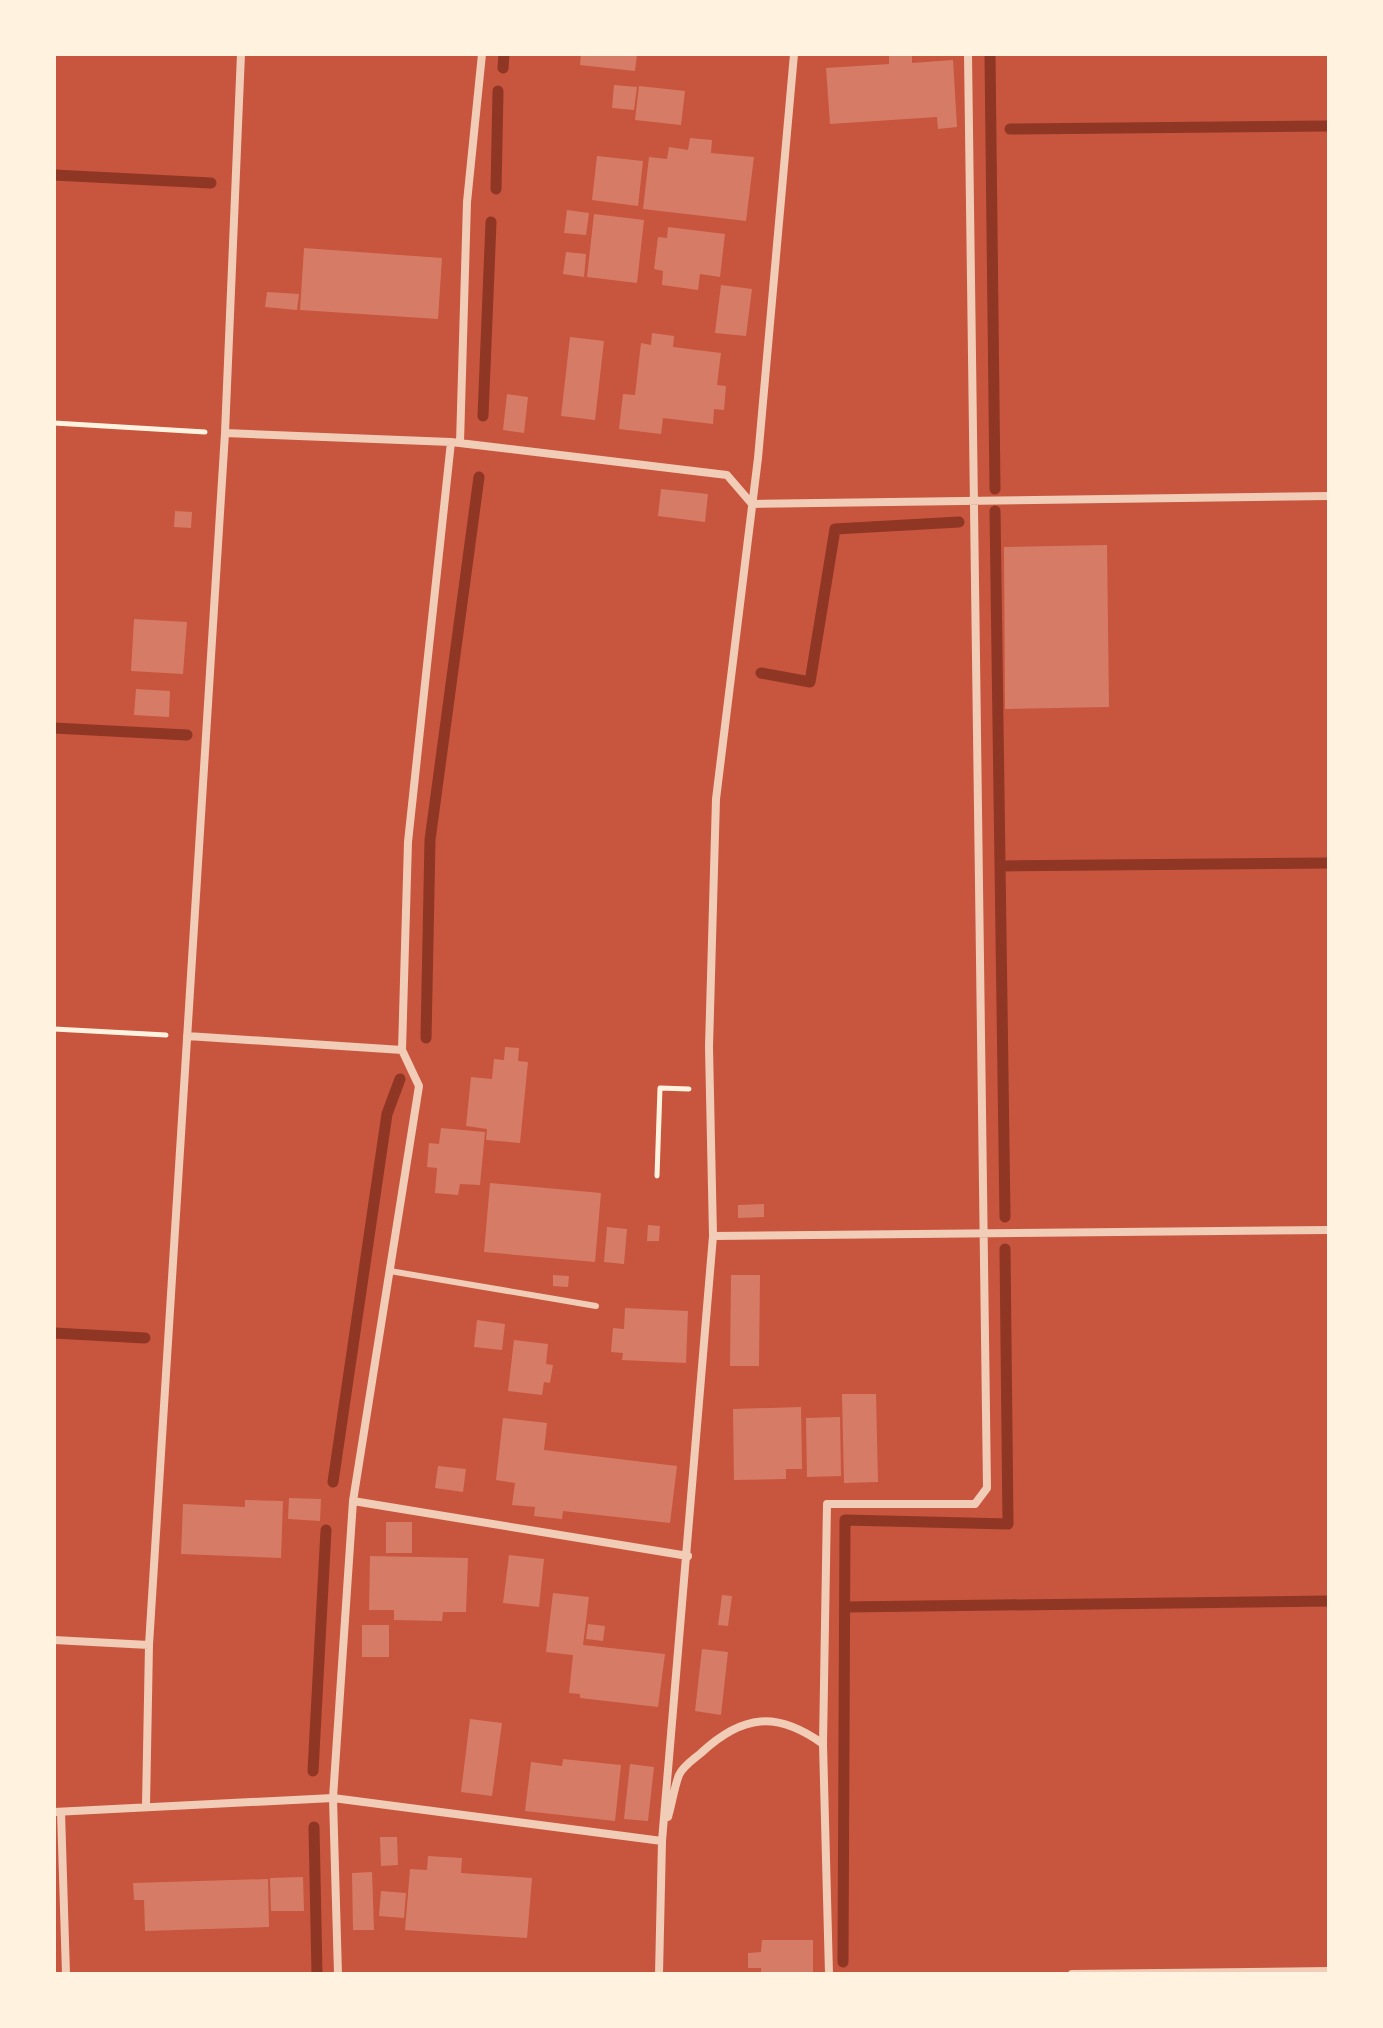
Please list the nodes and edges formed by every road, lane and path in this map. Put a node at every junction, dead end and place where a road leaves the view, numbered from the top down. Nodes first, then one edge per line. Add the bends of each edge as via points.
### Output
1 (241, 54) edge
2 (482, 54) edge
3 (794, 54) edge
4 (968, 54) edge
5 (54, 423) edge
6 (225, 433) junction
7 (455, 443) junction
8 (1329, 496) edge
9 (975, 499) junction
10 (752, 504) junction
11 (54, 1029) edge
12 (187, 1036) junction
13 (402, 1050) junction
14 (710, 1090) junction
15 (657, 1176) dead end
16 (1329, 1230) edge
17 (986, 1234) junction
18 (713, 1236) junction
19 (390, 1271) junction
20 (596, 1306) dead end
21 (353, 1501) junction
22 (688, 1556) junction
23 (54, 1640) edge
24 (149, 1645) junction
25 (823, 1744) junction
26 (333, 1798) junction
27 (146, 1806) junction
28 (57, 1812) edge
29 (662, 1841) junction
30 (1329, 1971) edge
31 (66, 1974) edge
32 (338, 1974) edge
33 (659, 1974) edge
34 (829, 1974) edge
35 (1072, 1974) edge

1 - 6 street
2 - 7 street via 467,202
3 - 10 street
4 - 9 street
5 - 6 path
6 - 7 street
6 - 12 street
7 - 10 street via 727,475
7 - 13 street via 410,795
8 - 9 street
9 - 10 street
9 - 17 street
10 - 14 street via 716,799
11 - 12 path
12 - 13 street
12 - 24 street
13 - 19 street via 419,1086
14 - 15 path via 660,1088
14 - 18 street
16 - 17 street
17 - 18 street
17 - 25 street via 987,1488 975,1504 827,1504
18 - 22 street
19 - 20 lane
19 - 21 street
21 - 22 street
21 - 26 street
22 - 29 street
23 - 24 street
24 - 27 street
25 - 29 street via 797,1726 765,1721 741,1725 680,1772
25 - 34 street
26 - 27 street
26 - 29 street
26 - 32 street
27 - 28 street
28 - 31 street
29 - 33 street
30 - 35 street

